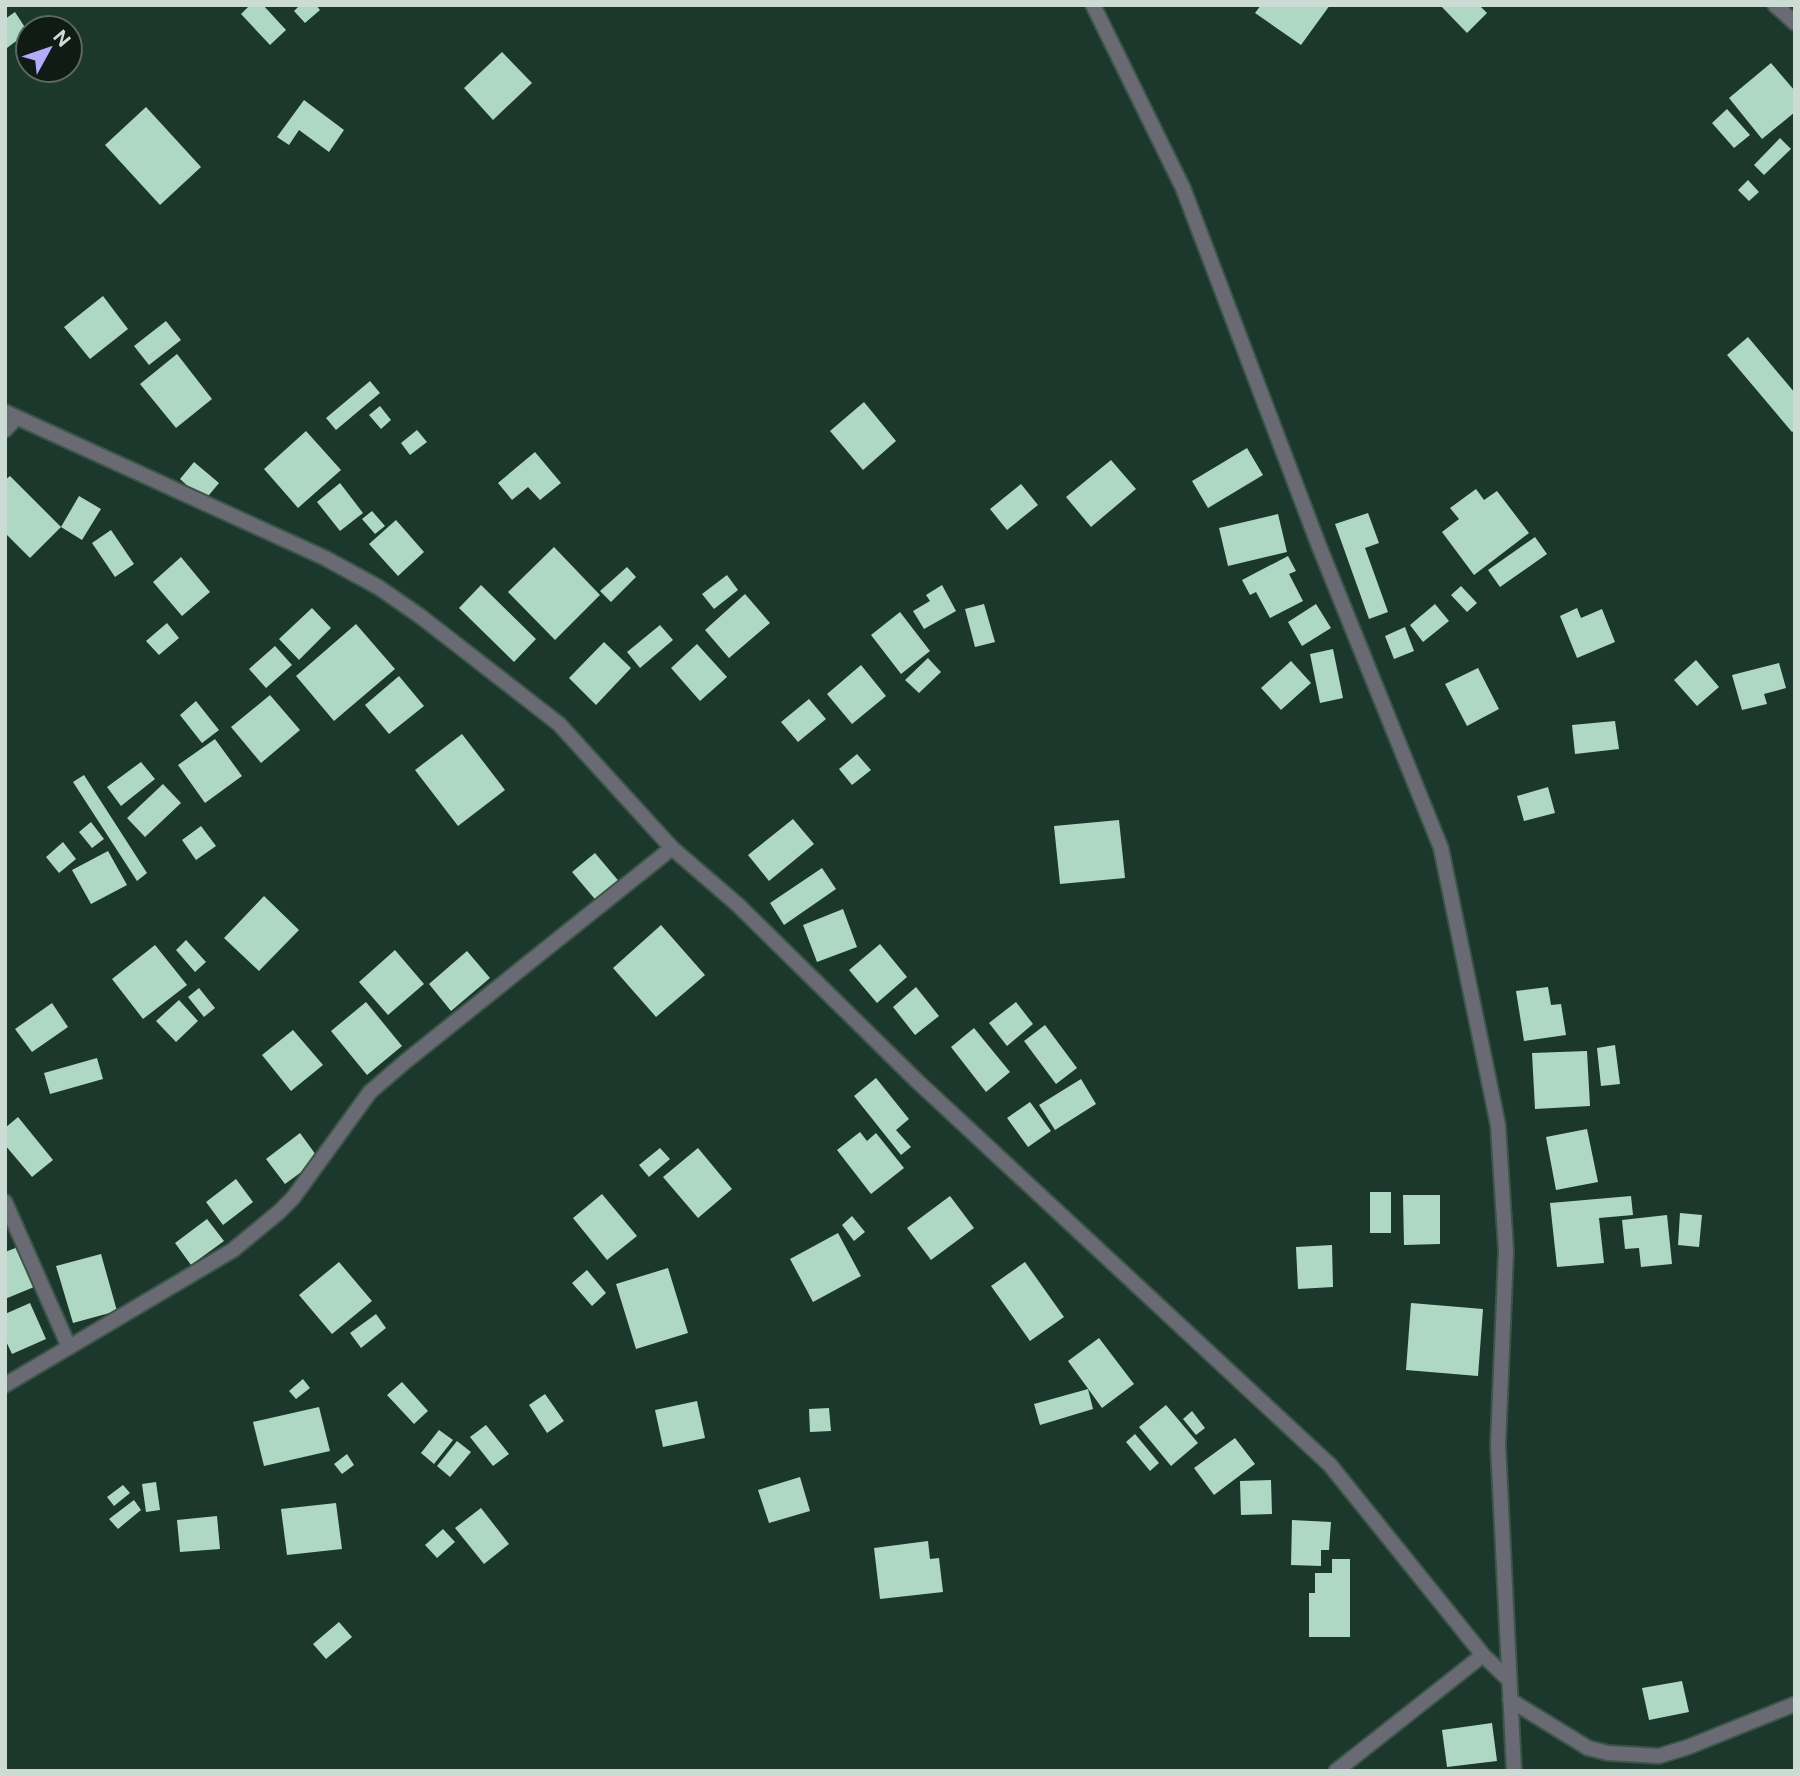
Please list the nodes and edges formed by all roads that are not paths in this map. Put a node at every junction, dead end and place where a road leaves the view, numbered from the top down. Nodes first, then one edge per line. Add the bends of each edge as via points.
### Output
1 (1093, 5) edge
2 (1775, 5) edge
3 (1795, 23) edge
4 (11, 415) edge
5 (5, 430) edge
6 (672, 848) junction
7 (5, 1202) edge
8 (69, 1347) junction
9 (5, 1385) edge
10 (1483, 1655) junction
11 (1508, 1679) junction
12 (1510, 1700) junction
13 (1795, 1704) edge
14 (1336, 1771) edge
15 (1514, 1771) edge

1 - 11 street via 1183,188 1319,546 1441,848 1498,1125 1506,1251 1498,1445
2 - 3 street
4 - 5 street
4 - 6 street via 325,558 378,587 559,724
6 - 8 street via 370,1092 293,1198 252,1235
6 - 10 street via 738,905 927,1090 1330,1465
7 - 8 street
8 - 9 street
10 - 11 street
10 - 14 street
11 - 12 street
12 - 13 street via 1588,1748 1659,1756
12 - 15 street

